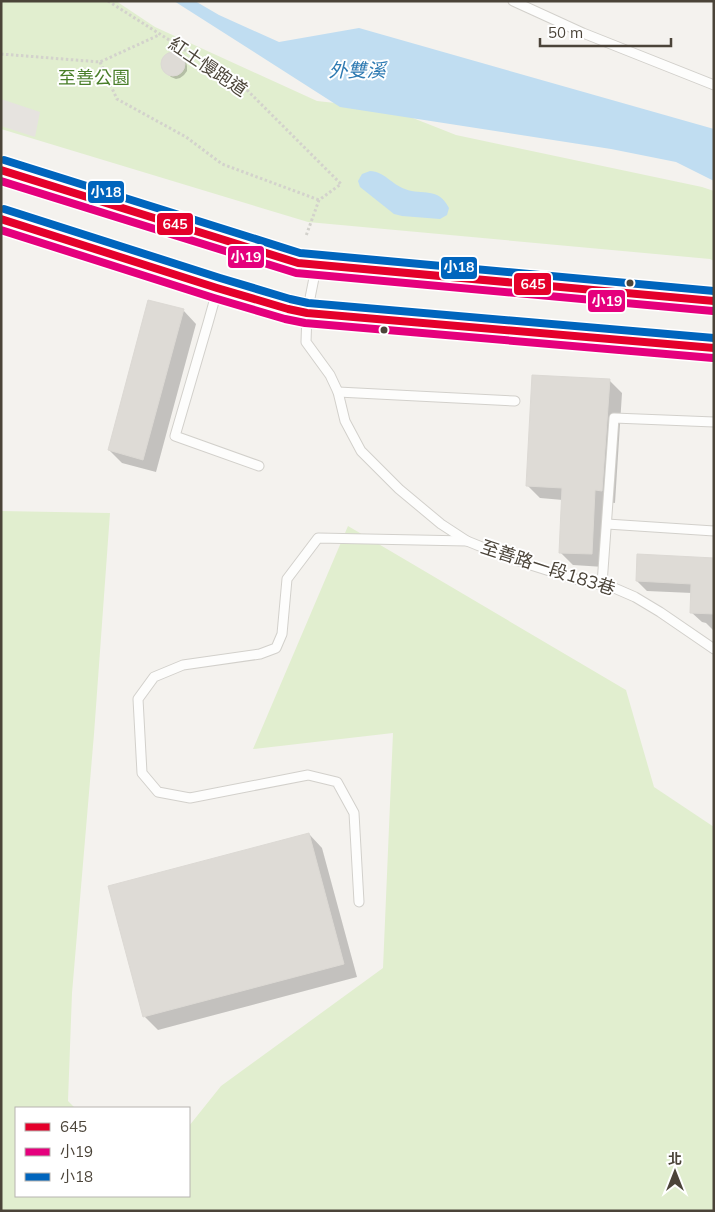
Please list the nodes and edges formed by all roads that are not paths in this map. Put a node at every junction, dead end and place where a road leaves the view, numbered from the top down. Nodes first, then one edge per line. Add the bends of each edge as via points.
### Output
1 (513, 1) edge
2 (714, 85) edge
3 (1, 170) edge
4 (1, 219) edge
5 (316, 265) junction
6 (217, 288) junction
7 (714, 301) edge
8 (307, 313) junction
9 (714, 348) edge
10 (338, 392) junction
11 (515, 401) dead end
12 (714, 422) edge
13 (259, 466) dead end
14 (607, 524) junction
15 (714, 531) edge
16 (466, 541) junction
17 (602, 584) junction
18 (714, 649) edge
19 (359, 902) dead end

1 - 2 lane via 582,33
3 - 5 main road
4 - 6 main road
5 - 7 main road
5 - 8 lane, 至善路一段183巷
6 - 8 main road
6 - 13 lane via 175,436
8 - 9 main road
8 - 10 lane, 至善路一段183巷 via 306,342
10 - 11 lane
10 - 16 lane, 至善路一段183巷 via 345,421 361,451 399,489
12 - 14 lane via 614,418
14 - 15 lane
14 - 17 lane
16 - 17 lane, 至善路一段183巷 via 575,579
16 - 19 lane via 318,538 287,579 282,634 276,648 260,654 182,665 154,676 138,699 142,773 158,792 190,798 308,775 337,782 354,813
17 - 18 lane, 至善路一段183巷 via 635,597

